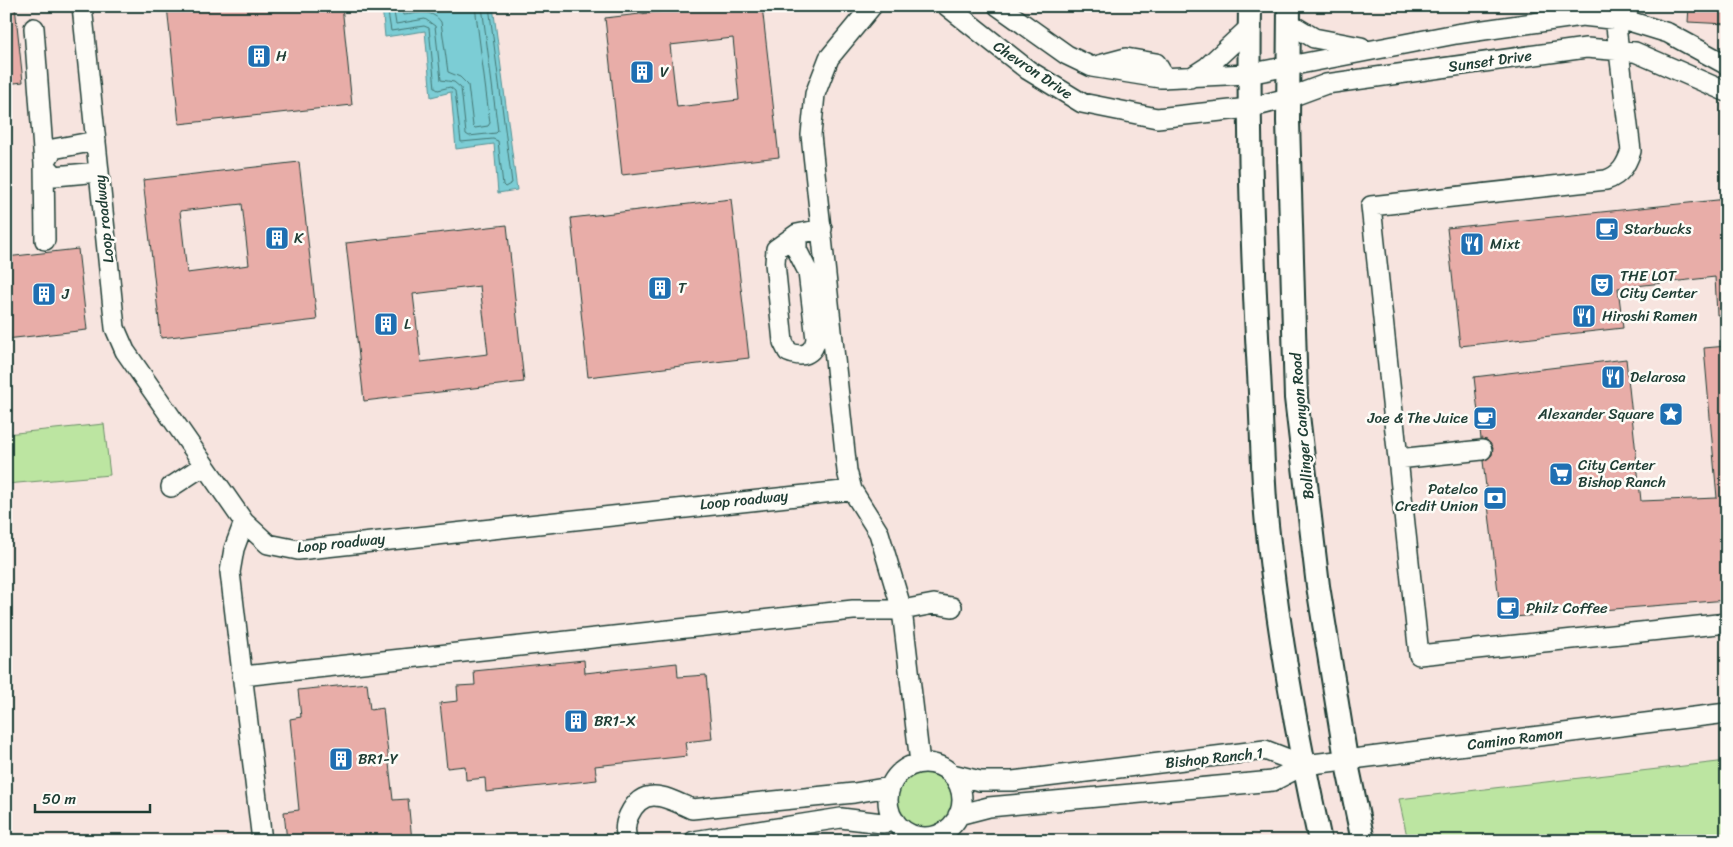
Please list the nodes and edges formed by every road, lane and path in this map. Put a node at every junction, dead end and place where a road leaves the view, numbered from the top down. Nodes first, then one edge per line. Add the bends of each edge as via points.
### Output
1 (82, 6) edge
2 (872, 6) edge
3 (947, 6) edge
4 (998, 6) edge
5 (1614, 10) edge
6 (1289, 15) edge
7 (1250, 16) edge
8 (34, 28) dead end
9 (1377, 50) junction
10 (1620, 50) junction
11 (1727, 65) edge
12 (1288, 67) junction
13 (1248, 74) junction
14 (1190, 78) junction
15 (1727, 92) edge
16 (1288, 98) junction
17 (1249, 108) junction
18 (96, 142) junction
19 (44, 164) junction
20 (99, 172) junction
21 (822, 229) junction
22 (797, 234) junction
23 (45, 240) dead end
24 (1482, 450) dead end
25 (1398, 459) junction
26 (204, 466) junction
27 (171, 488) dead end
28 (852, 490) junction
29 (244, 522) junction
30 (952, 607) dead end
31 (902, 610) junction
32 (1727, 623) edge
33 (243, 676) junction
34 (1727, 713) edge
35 (1346, 759) junction
36 (920, 763) junction
37 (1304, 765) junction
38 (952, 774) junction
39 (890, 786) junction
40 (958, 815) junction
41 (895, 821) junction
42 (929, 838) edge
43 (262, 841) edge
44 (628, 841) edge
45 (694, 841) edge
46 (1320, 841) edge
47 (1363, 841) edge

1 - 18 street, Loop roadway
2 - 21 street via 829,58 815,94 811,135
3 - 17 street, Chevron Drive via 1028,70 1082,103 1157,118
4 - 14 street, Chevron Drive via 1067,55 1092,67 1126,58 1156,63 1165,78
5 - 9 street, Sunset Drive via 1456,34
5 - 10 street
5 - 11 street, Sunset Drive via 1668,33
6 - 9 street, Sunset Drive via 1314,38
6 - 12 main road, Bollinger Canyon Road
7 - 13 main road
7 - 14 street via 1207,67
8 - 19 street
9 - 12 street, Sunset Drive
10 - 15 street, Sunset Drive via 1651,57
10 - 16 street, Sunset Drive via 1586,48 1326,84
10 - 25 street via 1631,150 1626,166 1616,176 1606,180 1371,206
12 - 13 street, Sunset Drive
12 - 16 main road, Bollinger Canyon Road
13 - 14 street
13 - 17 main road
16 - 17 street, Sunset Drive
16 - 35 main road, Bollinger Canyon Road via 1296,398 1318,586
17 - 37 main road via 1267,524
18 - 19 street via 53,150
18 - 20 street, Loop roadway
19 - 20 street via 55,176
19 - 23 street
20 - 26 street, Loop roadway via 115,328 125,351
21 - 22 street
21 - 28 street via 847,471
22 - 22 street via 776,249 775,263 783,342 788,352 803,355 814,347 816,339 808,272 797,250
24 - 25 street
25 - 32 street via 1419,655
26 - 27 street
26 - 29 street, Loop roadway
28 - 29 street, Loop roadway via 298,550 268,544
28 - 31 street via 879,533
29 - 33 street via 230,572
30 - 31 street via 934,604
31 - 33 street via 853,610
31 - 36 street
33 - 43 street
34 - 35 street, Camino Ramon
35 - 37 street, Camino Ramon
35 - 47 main road, Bollinger Canyon Road
36 - 38 street via 936,764
36 - 39 street via 905,768
37 - 38 street, Bishop Ranch 1 via 1265,750 1012,781 980,781
37 - 40 street, Bishop Ranch 1 via 1273,781 989,807
37 - 46 main road
38 - 40 street via 960,789
39 - 41 street via 889,807
39 - 44 street via 854,794 692,809 670,799 648,796 640,800 627,819
40 - 42 street via 948,828
41 - 42 street via 910,833
41 - 45 street via 882,823 842,818

